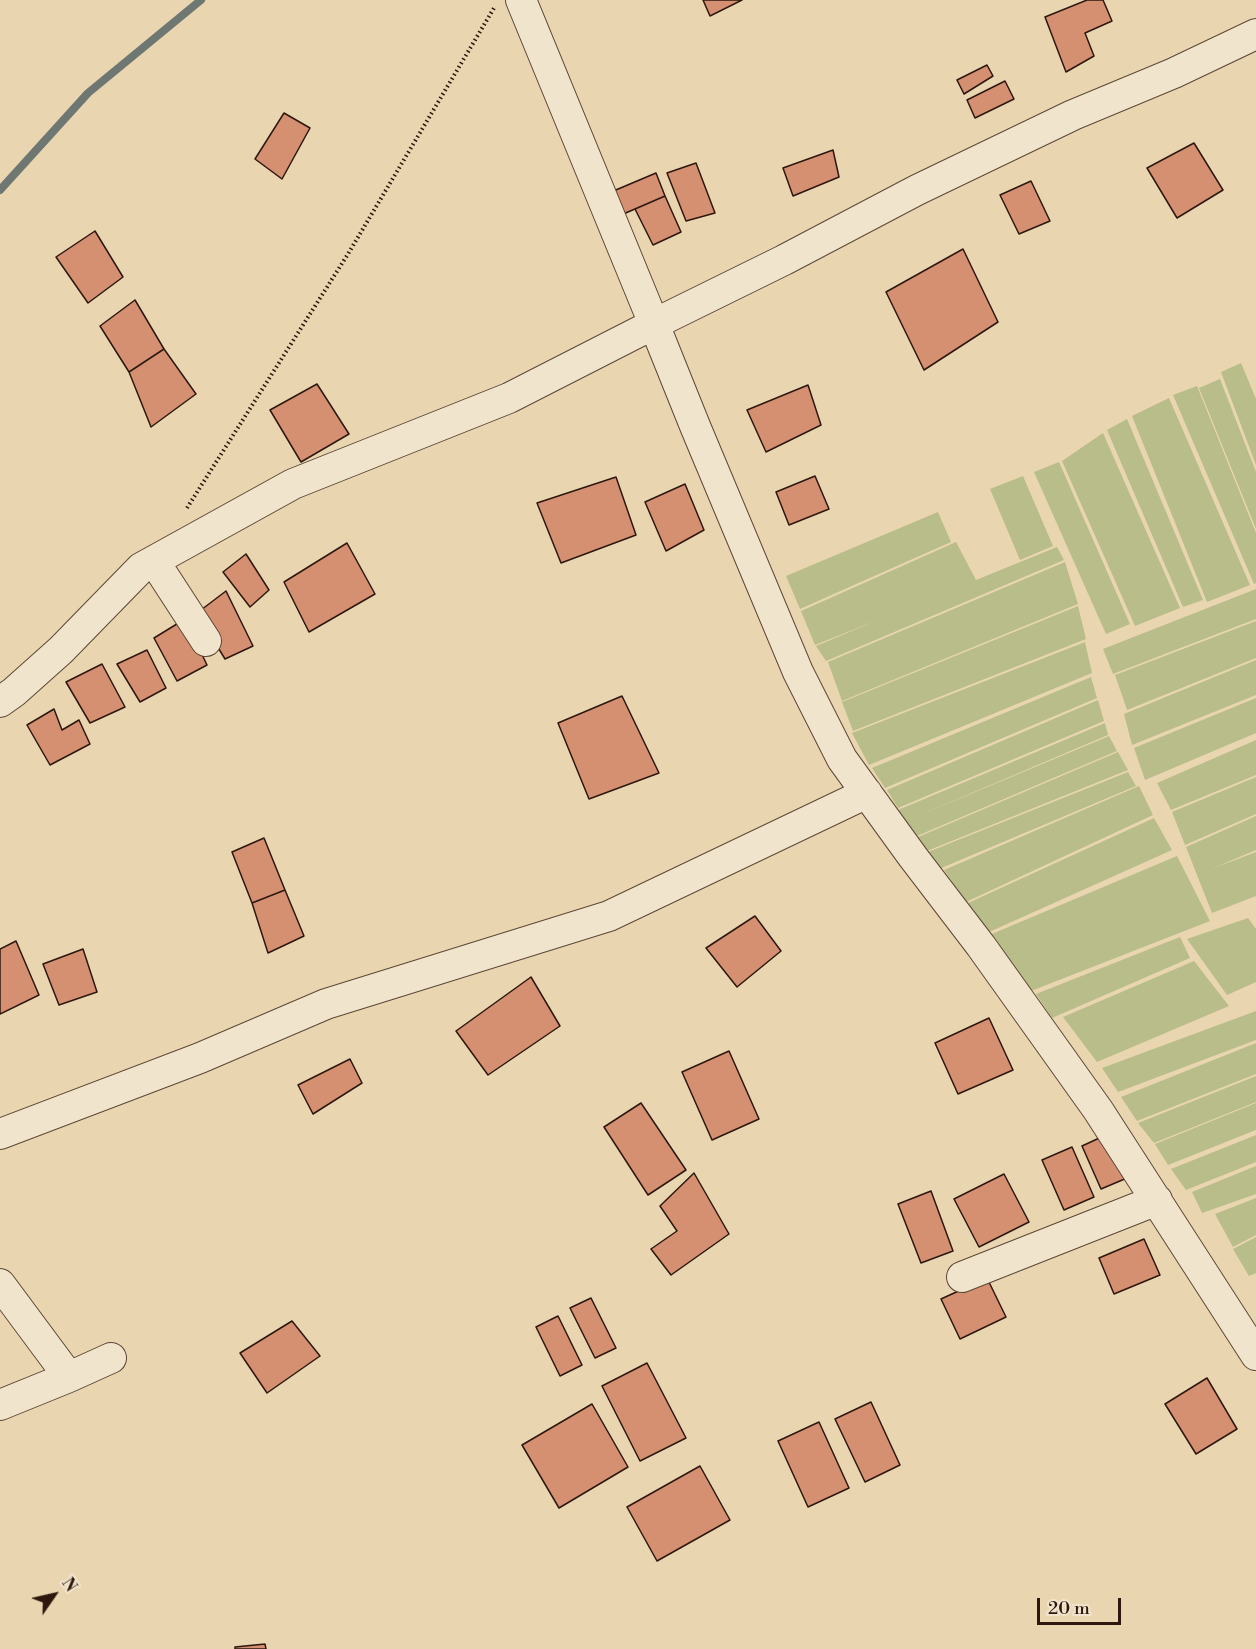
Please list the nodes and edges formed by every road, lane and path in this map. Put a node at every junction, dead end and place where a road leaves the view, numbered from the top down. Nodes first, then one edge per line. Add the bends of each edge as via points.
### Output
1 (499, 0) edge
2 (521, 0) edge
3 (1256, 34) edge
4 (654, 324) junction
5 (187, 509) dead end
6 (154, 561) junction
7 (206, 641) dead end
8 (0, 702) edge
9 (867, 793) junction
10 (0, 1134) edge
11 (1157, 1200) junction
12 (962, 1277) dead end
13 (0, 1284) edge
14 (1256, 1354) edge
15 (111, 1358) dead end
16 (62, 1380) junction
17 (0, 1405) edge

1 - 5 path via 348,254
2 - 4 street
3 - 4 street via 917,190
4 - 6 street via 509,398 294,484
4 - 9 street via 798,672 842,759
6 - 7 street
6 - 8 street via 141,568 61,650
9 - 10 street via 609,916 326,1004 200,1058
9 - 11 street via 988,955
11 - 12 street
11 - 14 street
13 - 16 street
15 - 16 street
16 - 17 street

